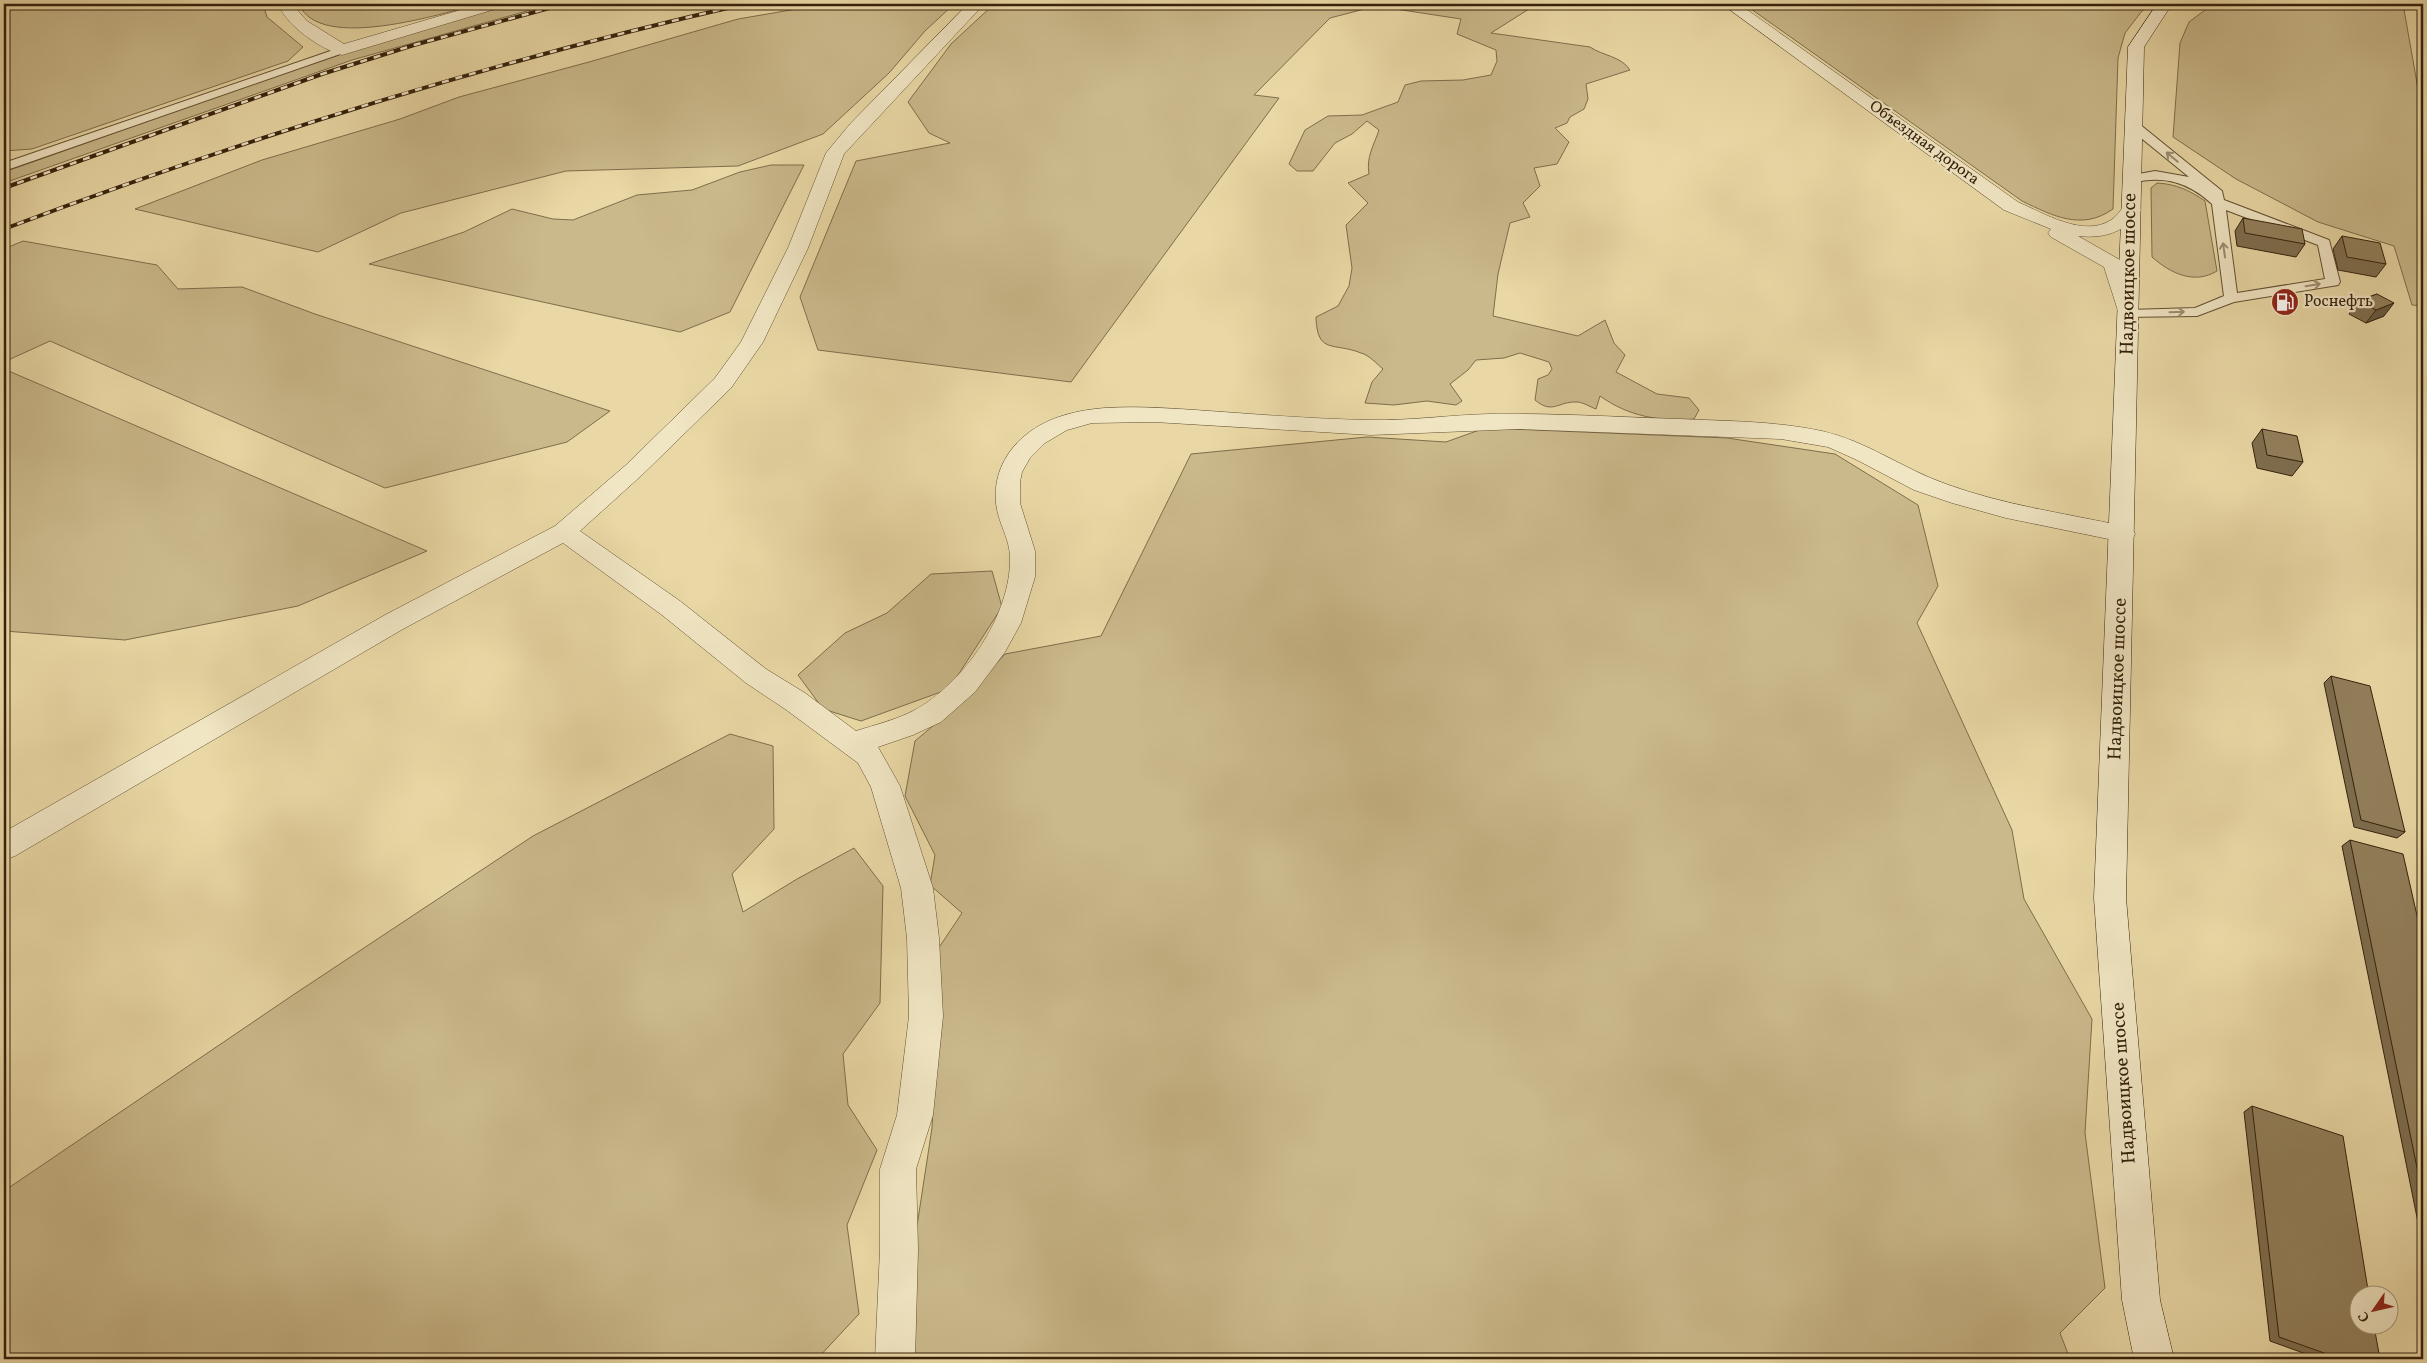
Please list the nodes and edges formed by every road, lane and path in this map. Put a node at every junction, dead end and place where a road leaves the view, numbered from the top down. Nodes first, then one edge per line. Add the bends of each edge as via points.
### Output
1 (285, 4) edge
2 (497, 4) edge
3 (976, 4) edge
4 (1729, 4) edge
5 (2164, 4) edge
6 (342, 50) junction
7 (2134, 126) junction
8 (4, 167) edge
9 (2132, 179) junction
10 (2217, 202) junction
11 (2012, 206) junction
12 (2131, 210) junction
13 (2231, 298) junction
14 (2128, 314) junction
15 (564, 532) junction
16 (2122, 534) junction
17 (853, 743) junction
18 (4, 847) edge
19 (895, 1359) edge
20 (2154, 1359) edge

1 - 6 street via 287,12 304,26
2 - 6 street
3 - 15 street via 835,153 798,248 752,342 723,383 634,470
4 - 11 street, Объездная дорога
5 - 7 street, Надвоицкое шоссе via 2136,47
6 - 8 lane
7 - 9 street, Надвоицкое шоссе
10 -> 7 lane via 2217,194
9 - 10 lane via 2148,173 2164,174 2204,189
9 - 12 street, Надвоицкое шоссе
13 -> 10 lane
13 -> 10 lane via 2333,282 2324,243
11 - 12 street, Объездная дорога via 2057,226 2091,232 2116,225
11 - 14 street via 2114,264
12 - 14 street, Надвоицкое шоссе
14 -> 13 lane via 2196,312
14 - 16 street, Надвоицкое шоссе
15 - 17 street via 671,608 756,676
15 - 18 street via 394,622
16 - 17 street via 1938,490 1862,452 1813,436 1566,422 1473,422 1358,428 1146,414 1090,416 1047,431 1031,442 1008,478 1005,493 1023,552 1022,574 1001,637 980,666 929,715
16 - 20 street, Надвоицкое шоссе via 2110,898 2141,1300
17 - 19 street via 868,755 886,786 917,888 923,938 926,1016 915,1115 898,1169

